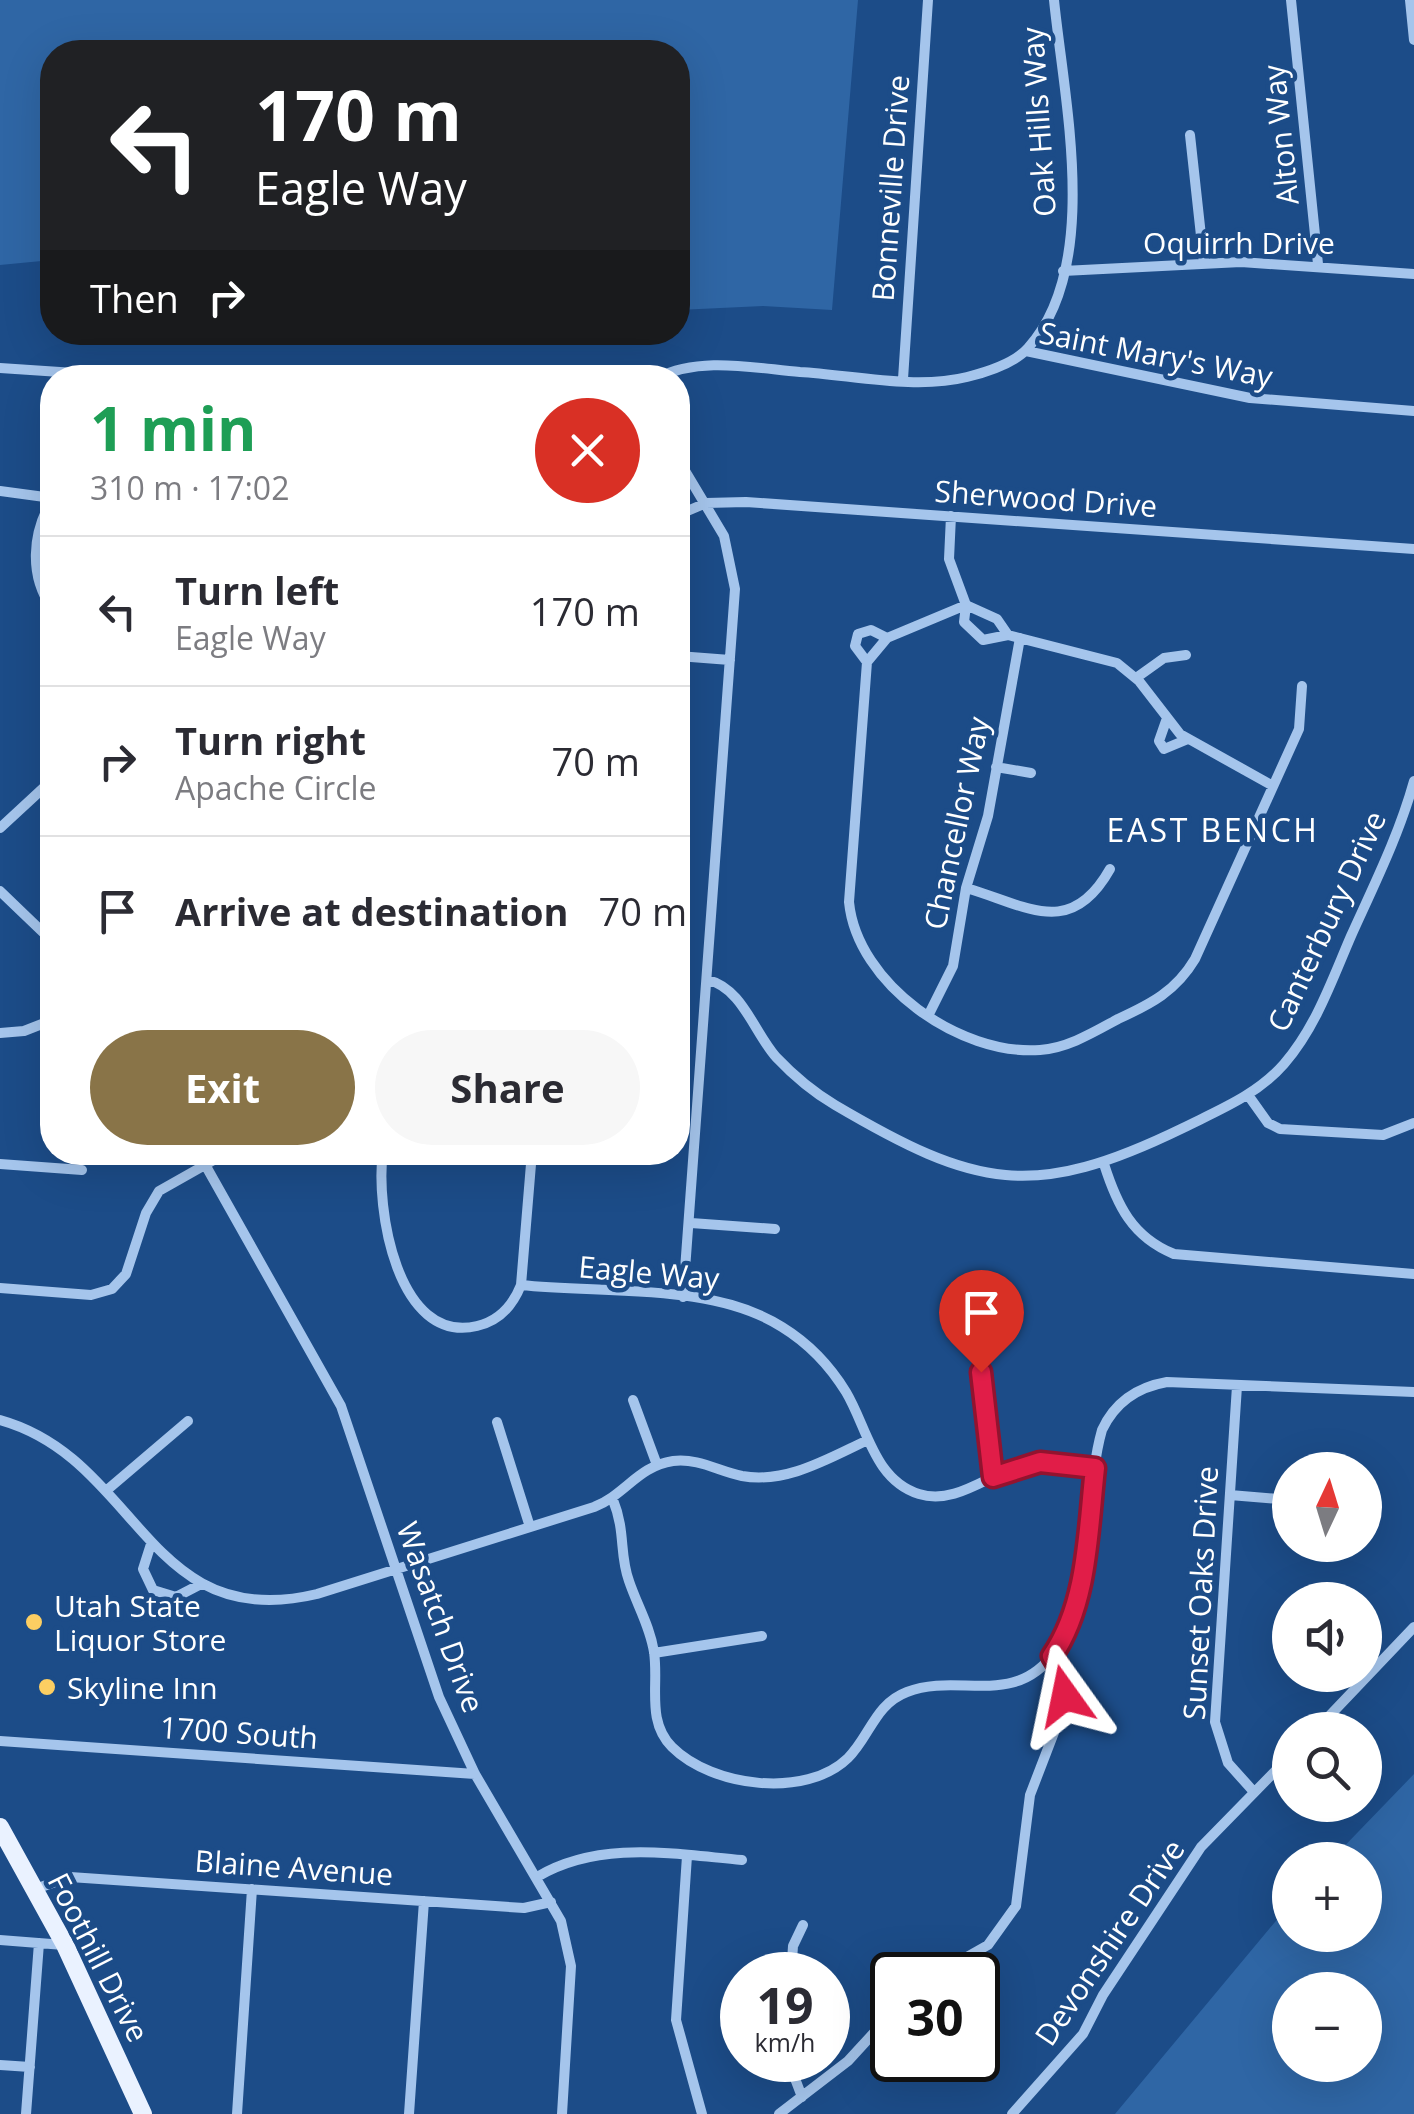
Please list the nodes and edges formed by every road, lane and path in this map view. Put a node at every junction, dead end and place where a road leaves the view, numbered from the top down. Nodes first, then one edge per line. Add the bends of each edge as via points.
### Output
1 (928, 0) edge
2 (1054, 0) edge
3 (1291, 0) edge
4 (1410, 0) edge
5 (1414, 40) edge
6 (1190, 135) dead end
7 (1204, 263) junction
8 (1318, 264) junction
9 (1064, 271) junction
10 (1414, 274) edge
11 (1026, 351) junction
12 (0, 368) edge
13 (690, 368) edge
14 (40, 371) edge
15 (902, 379) junction
16 (1414, 411) edge
17 (690, 478) edge
18 (0, 491) edge
19 (40, 497) edge
20 (706, 504) junction
21 (690, 510) edge
22 (951, 516) junction
23 (40, 526) edge
24 (1414, 550) edge
25 (40, 587) edge
26 (966, 604) junction
27 (1014, 637) junction
28 (887, 638) junction
29 (1186, 655) dead end
30 (690, 657) edge
31 (730, 660) junction
32 (868, 662) junction
33 (1136, 678) junction
34 (1302, 686) dead end
35 (1166, 721) junction
36 (1188, 739) junction
37 (996, 767) junction
38 (1031, 772) dead end
39 (1414, 781) edge
40 (1273, 786) junction
41 (40, 791) edge
42 (0, 828) edge
43 (1110, 869) dead end
44 (966, 888) junction
45 (0, 891) edge
46 (40, 929) edge
47 (708, 980) junction
48 (930, 1014) junction
49 (40, 1025) edge
50 (0, 1033) edge
51 (1248, 1095) junction
52 (1414, 1124) edge
53 (0, 1164) edge
54 (1104, 1164) junction
55 (382, 1165) edge
56 (531, 1165) edge
57 (204, 1166) joint
58 (82, 1170) dead end
59 (691, 1223) junction
60 (775, 1229) dead end
61 (1414, 1274) edge
62 (521, 1286) junction
63 (0, 1288) edge
64 (683, 1297) junction
65 (981, 1372) dead end
66 (1237, 1386) junction
67 (1414, 1392) edge
68 (633, 1400) dead end
69 (0, 1420) edge
70 (188, 1421) dead end
71 (497, 1422) dead end
72 (868, 1440) junction
73 (657, 1465) junction
74 (1095, 1468) junction
75 (993, 1477) junction
76 (107, 1490) junction
77 (1230, 1496) junction
78 (1272, 1499) edge
79 (612, 1500) junction
80 (530, 1526) junction
81 (151, 1544) junction
82 (396, 1571) junction
83 (201, 1584) junction
84 (1414, 1626) edge
85 (762, 1636) dead end
86 (654, 1653) junction
87 (1052, 1656) junction
88 (1333, 1712) edge
89 (0, 1741) edge
90 (475, 1774) junction
91 (1272, 1774) edge
92 (1254, 1792) junction
93 (0, 1827) edge
94 (687, 1856) junction
95 (742, 1860) dead end
96 (536, 1877) junction
97 (35, 1889) junction
98 (252, 1889) junction
99 (424, 1901) junction
100 (551, 1902) junction
101 (803, 1925) dead end
102 (0, 1940) edge
103 (39, 1943) junction
104 (64, 1945) junction
105 (793, 1952) edge
106 (977, 1952) edge
107 (870, 2038) edge
108 (0, 2065) edge
109 (30, 2067) junction
110 (796, 2082) edge
111 (802, 2097) junction
112 (26, 2114) edge
113 (143, 2114) edge
114 (236, 2114) edge
115 (408, 2114) edge
116 (562, 2114) edge
117 (702, 2114) edge
118 (779, 2114) edge
119 (1012, 2114) edge

1 - 15 street, Bonneville Drive
2 - 9 street, Oak Hills Way via 1073,186
3 - 8 street, Alton Way
4 - 5 street
6 - 7 street
7 - 8 street, Oquirrh Drive
7 - 9 street, Oquirrh Drive
8 - 10 street, Oquirrh Drive
9 - 11 street, Oak Hills Way
11 - 15 street, Saint Mary's Way via 967,377
11 - 16 street, Saint Mary's Way via 1250,398
12 - 14 street
13 - 15 street, Saint Mary's Way
17 - 20 street
18 - 19 street
20 - 21 street, Sherwood Drive
20 - 22 street, Sherwood Drive
20 - 31 street via 734,571
22 - 24 street, Sherwood Drive
22 - 26 street via 949,560
23 - 25 street
26 - 27 street via 997,619
26 - 27 street via 964,622 974,634 989,641
26 - 28 street
27 - 33 street via 1102,656
27 - 37 street, Chancellor Way
28 - 32 street
28 - 32 street via 872,630 858,634 855,646
29 - 33 street via 1164,658
30 - 31 street
31 - 47 street
32 - 48 street via 850,913 886,979
33 - 35 street
34 - 40 street via 1301,722
35 - 36 street
35 - 36 street via 1159,740 1164,749
36 - 40 street
37 - 38 street
37 - 44 street, Chancellor Way
39 - 51 street, Canterbury Drive via 1312,1024 1282,1066
40 - 48 street via 1195,958 1153,1002 1078,1039 1038,1050 981,1042
41 - 42 street
43 - 44 street via 1085,902 1060,913 1035,912
44 - 48 street, Chancellor Way via 951,974
45 - 46 street
47 - 54 street, Canterbury Drive via 728,987 775,1056 804,1082 924,1154 1015,1176
47 - 59 street
49 - 50 street
51 - 52 street via 1280,1129 1382,1136
51 - 54 street, Canterbury Drive
53 - 58 street
54 - 61 street via 1128,1221 1174,1254
55 - 62 street via 387,1233 422,1310 446,1325 476,1326 504,1312
56 - 62 street
57 - 63 street via 153,1198 128,1269 112,1289 91,1294
57 - 82 street, Wasatch Drive via 341,1406
59 - 60 street
59 - 64 street
62 - 64 street, Eagle Way
64 - 72 street, Eagle Way via 734,1305 796,1336 838,1380
65 - 75 street
66 - 67 street
66 - 74 street via 1168,1382 1133,1394 1106,1422
66 - 77 street, Sunset Oaks Drive
68 - 73 street
69 - 76 street via 56,1443
70 - 76 street
71 - 80 street
72 - 73 street via 770,1478 691,1461
72 - 75 street, Eagle Way via 890,1476 915,1493 953,1494
73 - 79 street
74 - 75 street, Eagle Way via 1040,1462
74 - 87 street via 1081,1582
76 - 81 street
77 - 78 street
77 - 92 street, Sunset Oaks Drive via 1215,1722 1228,1762
79 - 80 street
79 - 86 street via 624,1533 629,1582
80 - 82 street
81 - 83 street
81 - 83 street via 143,1568 153,1590 176,1597
82 - 83 street via 289,1600 247,1599
82 - 90 street, Wasatch Drive via 433,1680
84 - 88 street
85 - 86 street
86 - 87 street via 655,1713 672,1748 717,1772 792,1783 841,1764 877,1714 901,1694 938,1685 999,1686
87 - 106 street via 1063,1674 1065,1704 1030,1795 1016,1906
89 - 90 street, 1700 South
90 - 96 street, Wasatch Drive
91 - 92 street, Devonshire Drive
92 - 119 street, Devonshire Drive via 1179,1876 1083,2034
93 - 97 main road, Foothill Drive
94 - 95 street
94 - 96 street via 598,1855
94 - 117 street via 676,2020
96 - 100 street, Wasatch Drive
97 - 98 street, Blaine Avenue via 70,1876
97 - 104 main road, Foothill Drive
98 - 99 street, Blaine Avenue
98 - 114 street
99 - 100 street, Blaine Avenue via 524,1908
99 - 115 street
100 - 116 street, Wasatch Drive via 571,1966
101 - 105 street
102 - 103 street
103 - 104 street
103 - 109 street
104 - 113 main road, Foothill Drive
107 - 111 street
108 - 109 street
109 - 112 street
110 - 111 street
111 - 118 street

